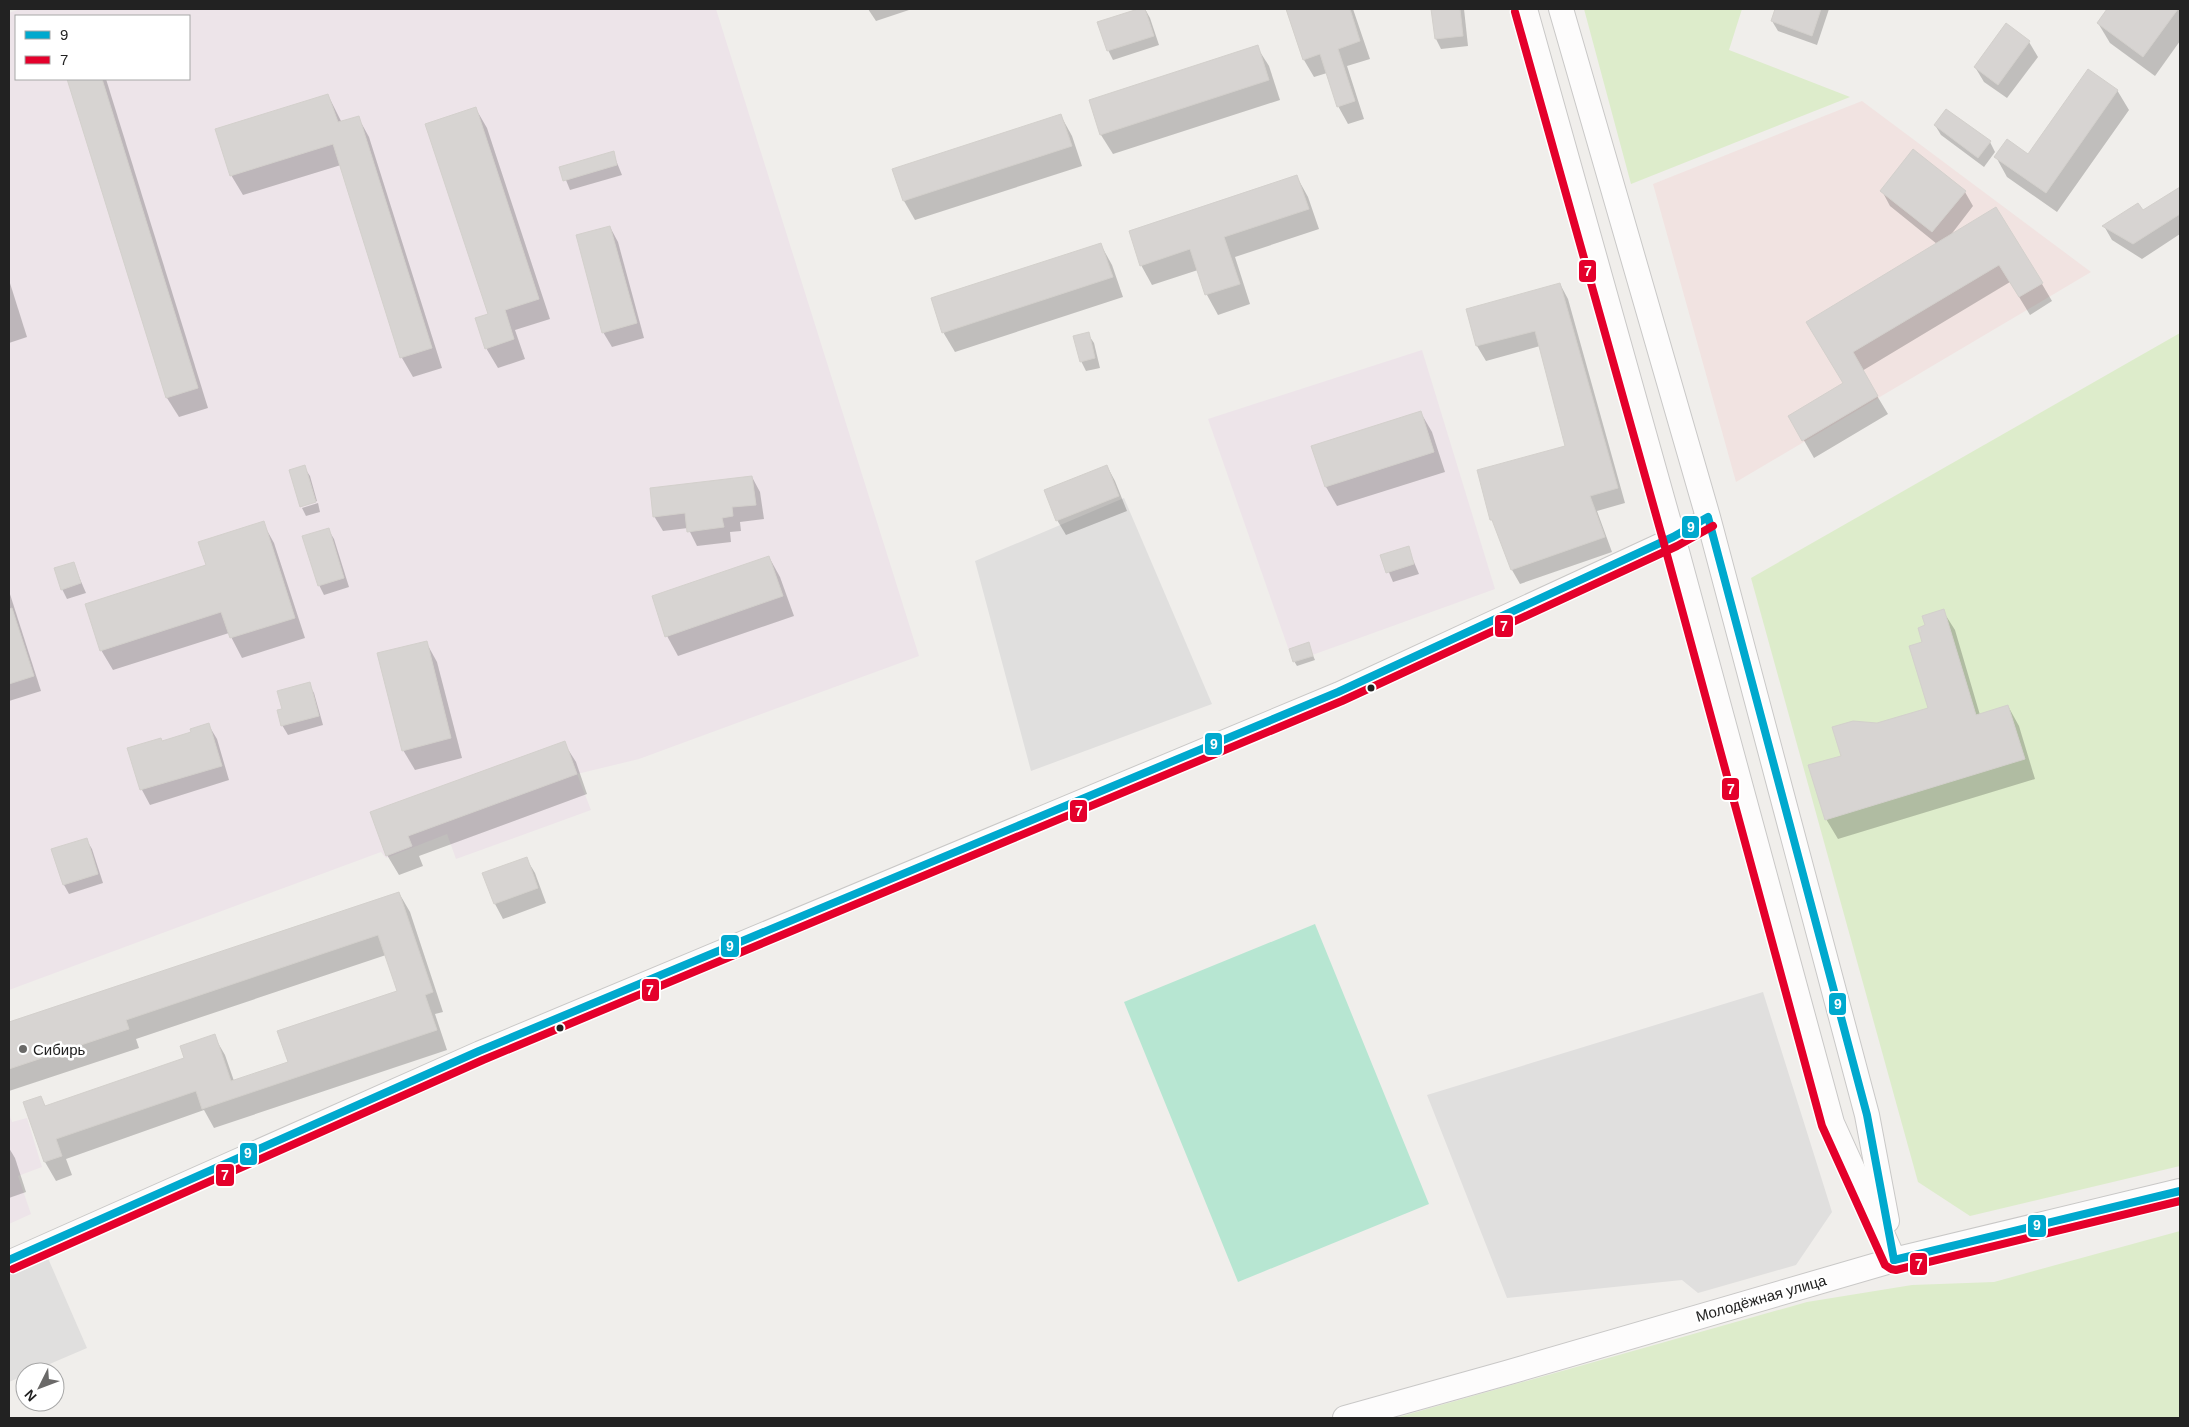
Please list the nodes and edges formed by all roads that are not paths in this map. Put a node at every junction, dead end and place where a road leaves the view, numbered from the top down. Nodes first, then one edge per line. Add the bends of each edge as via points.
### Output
1 (1525, 9) edge
2 (1561, 9) edge
3 (1708, 517) junction
4 (1673, 537) junction
5 (2180, 1191) edge
6 (9, 1260) edge
7 (1894, 1260) junction
8 (1345, 1418) edge

1 - 4 street
2 - 3 street
3 - 4 street
3 - 7 street via 1867,1115
4 - 6 street via 1338,692 479,1051
4 - 7 street via 1832,1123
5 - 7 street, Молодёжная улица
7 - 8 street, Молодёжная улица

